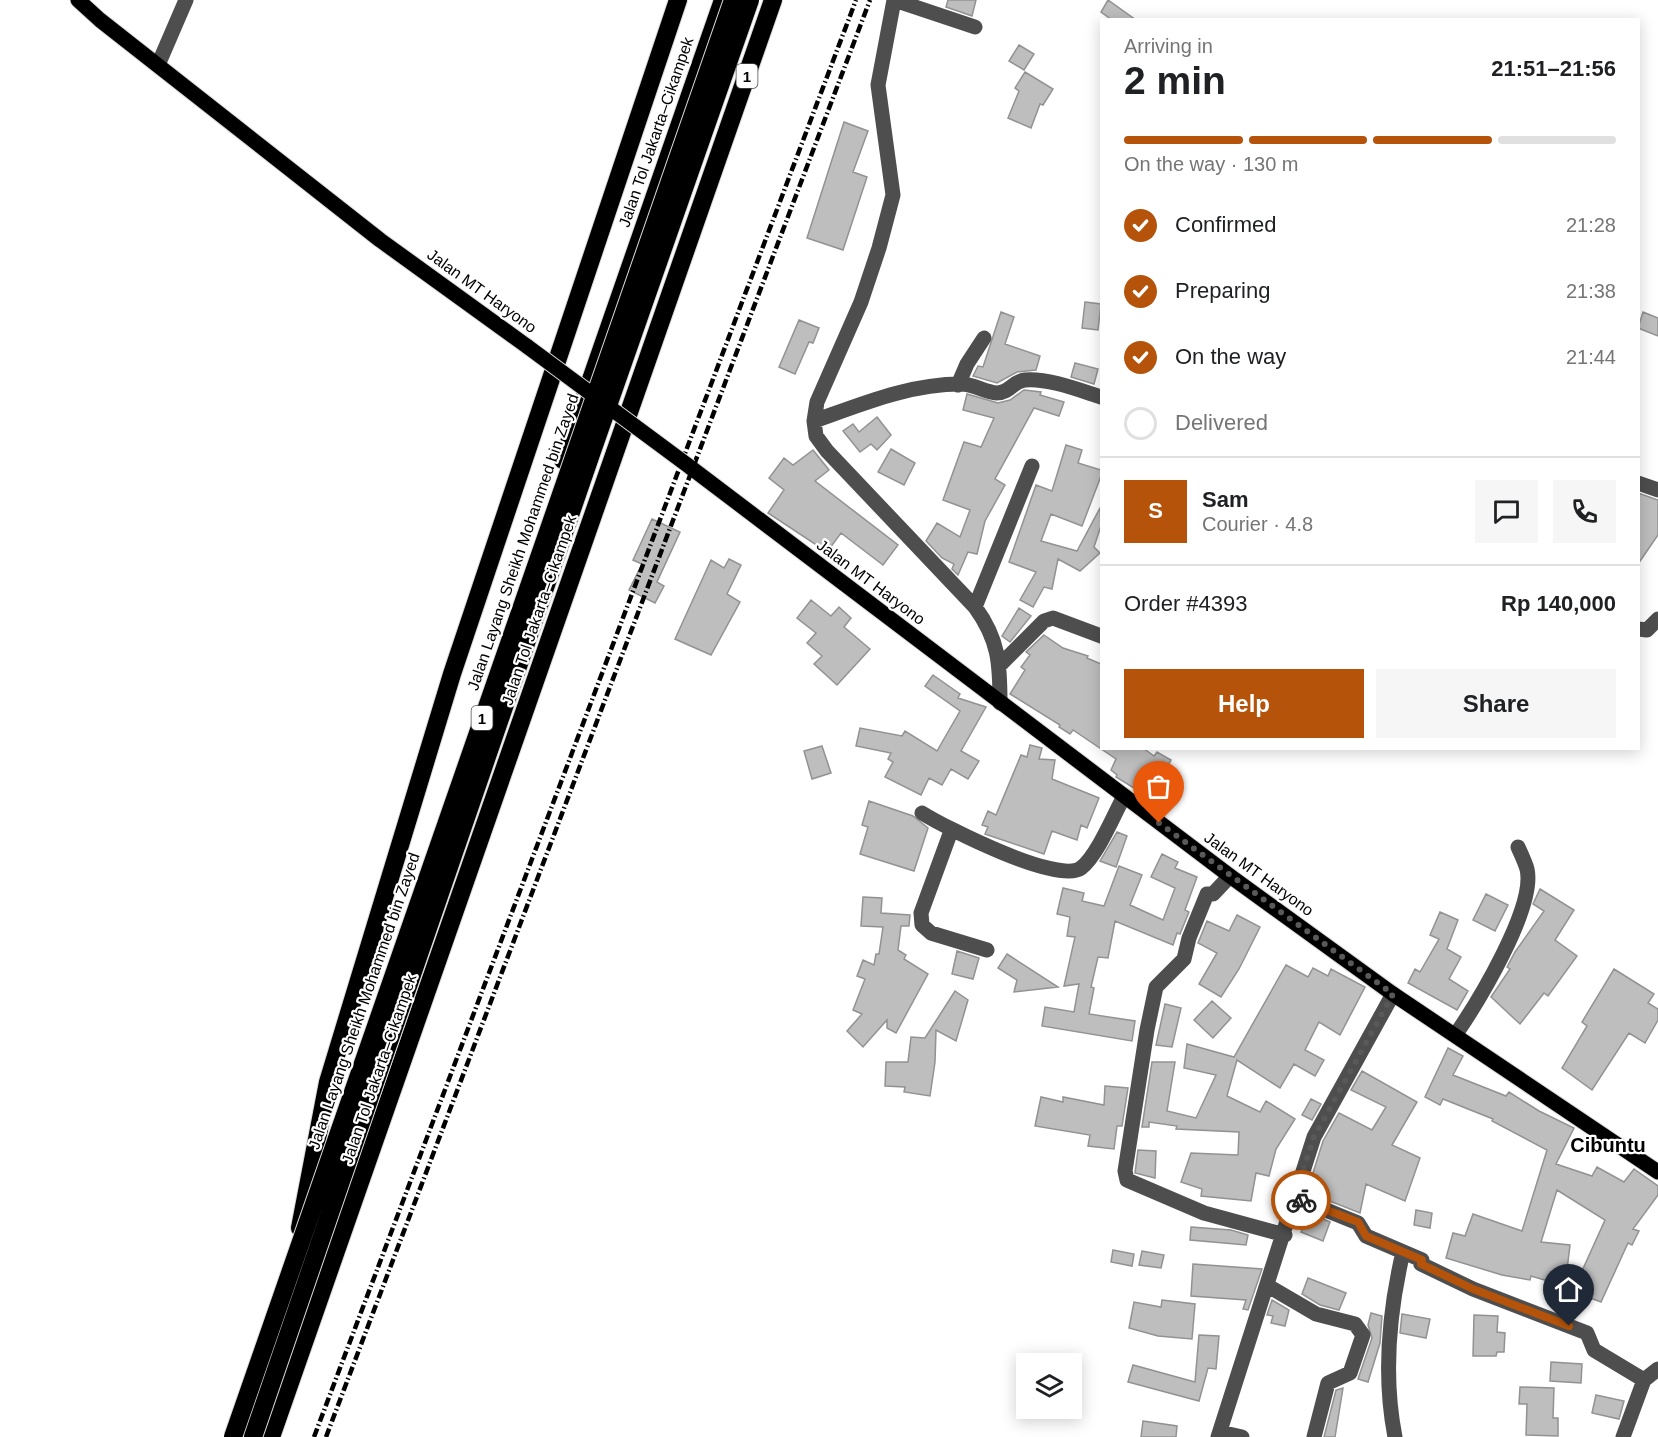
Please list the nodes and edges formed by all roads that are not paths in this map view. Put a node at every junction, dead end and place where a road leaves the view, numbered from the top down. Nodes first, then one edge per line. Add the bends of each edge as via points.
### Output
1 (78, 0) edge
2 (186, 0) edge
3 (678, 0) edge
4 (723, 0) edge
5 (733, 0) edge
6 (750, 0) edge
7 (773, 0) edge
8 (894, 0) edge
9 (975, 27) dead end
10 (158, 65) junction
11 (984, 338) dead end
12 (957, 385) junction
13 (1100, 397) edge
14 (814, 421) junction
15 (1032, 465) dead end
16 (1640, 484) edge
17 (1658, 490) edge
18 (975, 607) junction
19 (1658, 619) edge
20 (1640, 629) edge
21 (1100, 636) edge
22 (1000, 665) junction
23 (1000, 704) junction
24 (1124, 796) junction
25 (922, 813) dead end
26 (951, 831) junction
27 (1518, 847) dead end
28 (1230, 876) junction
29 (987, 950) dead end
30 (1393, 994) junction
31 (1456, 1034) junction
32 (1658, 1172) edge
33 (1294, 1197) junction
34 (1285, 1234) junction
35 (1403, 1252) junction
36 (295, 1256) junction
37 (1268, 1286) junction
38 (1658, 1370) edge
39 (1644, 1380) junction
40 (241, 1414) junction
41 (1219, 1434) edge
42 (233, 1437) edge
43 (253, 1437) edge
44 (271, 1437) edge
45 (1242, 1437) edge
46 (1314, 1437) edge
47 (1395, 1437) edge
48 (1623, 1437) edge

1 - 10 main road, Jalan MT Haryono
2 - 10 street
3 - 36 highway via 442,707 328,1082
4 - 36 highway, Jalan Tol Jakarta–Cikampek / 1
5 - 40 highway, Jalan Layang Sheikh Mohammed bin Zayed / 1, bridge
6 - 43 highway, 1, bridge
7 - 44 highway, Jalan Tol Jakarta–Cikampek / 1
8 - 9 street
8 - 14 street via 878,85 893,195 861,302 817,402
10 - 23 main road, Jalan MT Haryono, bridge via 380,240 690,467
11 - 12 street
12 - 13 street via 999,393 1007,392 1017,382 1032,381
12 - 14 street via 902,391
14 - 18 street via 816,436 827,451
15 - 18 street
16 - 17 street
18 - 22 street via 995,639
19 - 20 street via 1647,630
21 - 22 street via 1053,618 1044,621
22 - 23 street
23 - 24 main road, Jalan MT Haryono
24 - 26 street via 1089,860 1070,872 1043,868
24 - 28 main road, Jalan MT Haryono
25 - 26 street
26 - 29 street via 921,913 922,925 931,933
27 - 31 street via 1528,870 1525,897 1492,978
28 - 30 main road, Jalan MT Haryono
28 - 34 street via 1213,894 1207,894 1184,959 1156,987 1125,1171 1127,1180 1204,1213
30 - 31 main road, Jalan MT Haryono
30 - 33 street via 1314,1137
31 - 32 main road, Jalan MT Haryono
33 - 34 street
33 - 35 street via 1358,1222 1366,1236
34 - 37 street
35 - 39 street via 1473,1289 1587,1332 1594,1350
35 - 47 street via 1390,1324 1389,1410
36 - 40 highway, Jalan Tol Jakarta–Cikampek / 1
37 - 41 street
37 - 46 street via 1316,1314 1355,1324 1363,1335 1350,1373 1328,1383
38 - 39 street
39 - 48 street
40 - 42 highway, Jalan Layang Sheikh Mohammed bin Zayed / 1, bridge
41 - 45 street

